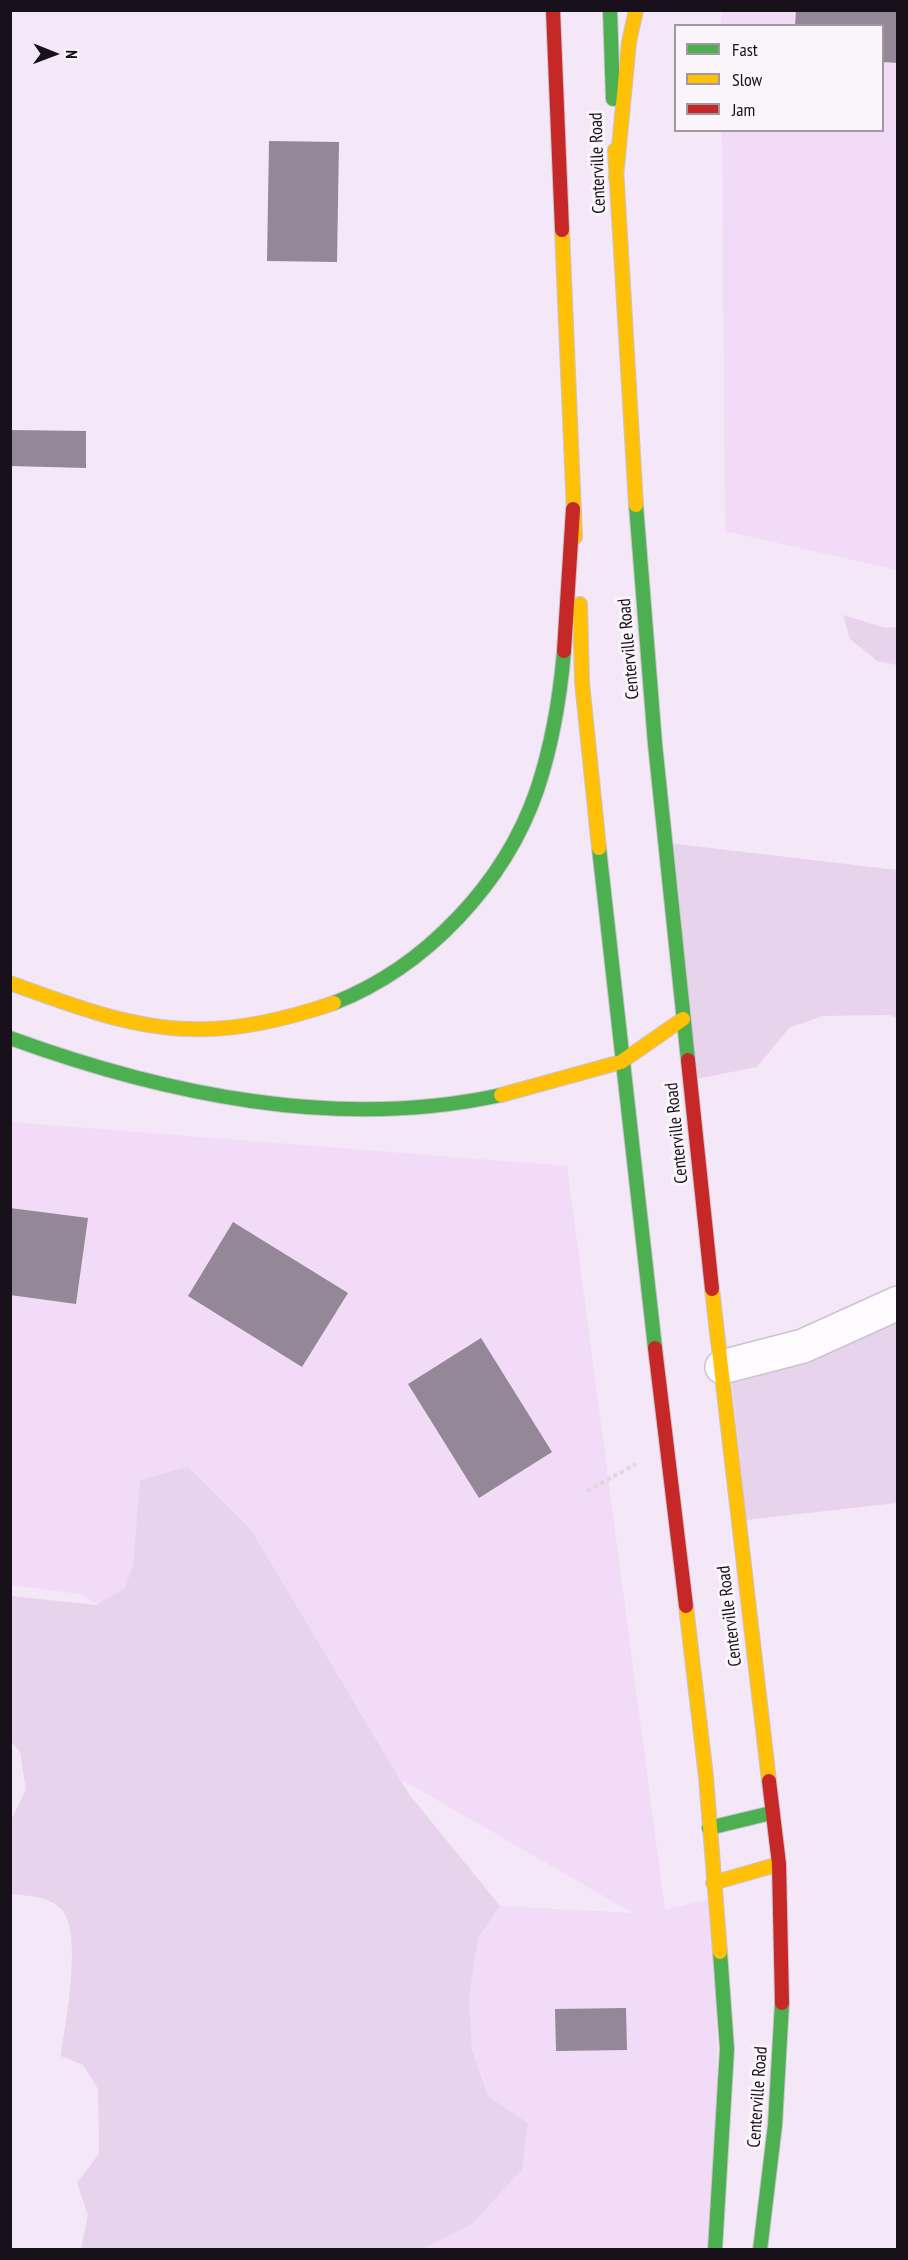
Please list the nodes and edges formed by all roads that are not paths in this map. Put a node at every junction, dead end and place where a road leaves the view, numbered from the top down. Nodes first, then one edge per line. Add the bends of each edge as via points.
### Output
1 (553, 10) edge
2 (610, 10) edge
3 (636, 10) edge
4 (616, 178) junction
5 (573, 509) junction
6 (10, 983) edge
7 (683, 1019) junction
8 (10, 1038) edge
9 (621, 1062) junction
10 (897, 1303) edge
11 (722, 1367) junction
12 (771, 1813) junction
13 (709, 1828) junction
14 (779, 1864) junction
15 (713, 1883) junction
16 (715, 2250) edge
17 (760, 2250) edge

1 - 5 main road, Centerville Road
2 - 4 main road, Centerville Road
3 - 4 main road via 629,42
4 - 7 main road, Centerville Road via 643,607
5 - 6 main road via 560,695 536,792 517,836 492,877 426,948 347,997 303,1012 223,1027 186,1029 131,1022
5 - 9 main road, Centerville Road via 582,682
7 - 9 main road
7 - 11 main road, Centerville Road
8 - 9 main road via 72,1062 157,1086 248,1102 313,1107 390,1109 482,1099
9 - 13 main road, Centerville Road via 705,1765
10 - 11 street via 803,1346
11 - 12 main road, Centerville Road
12 - 13 main road
12 - 14 main road, Centerville Road
13 - 15 main road, Centerville Road
14 - 15 main road
14 - 17 main road, Centerville Road via 783,1993 775,2126
15 - 16 main road, Centerville Road via 727,2049

